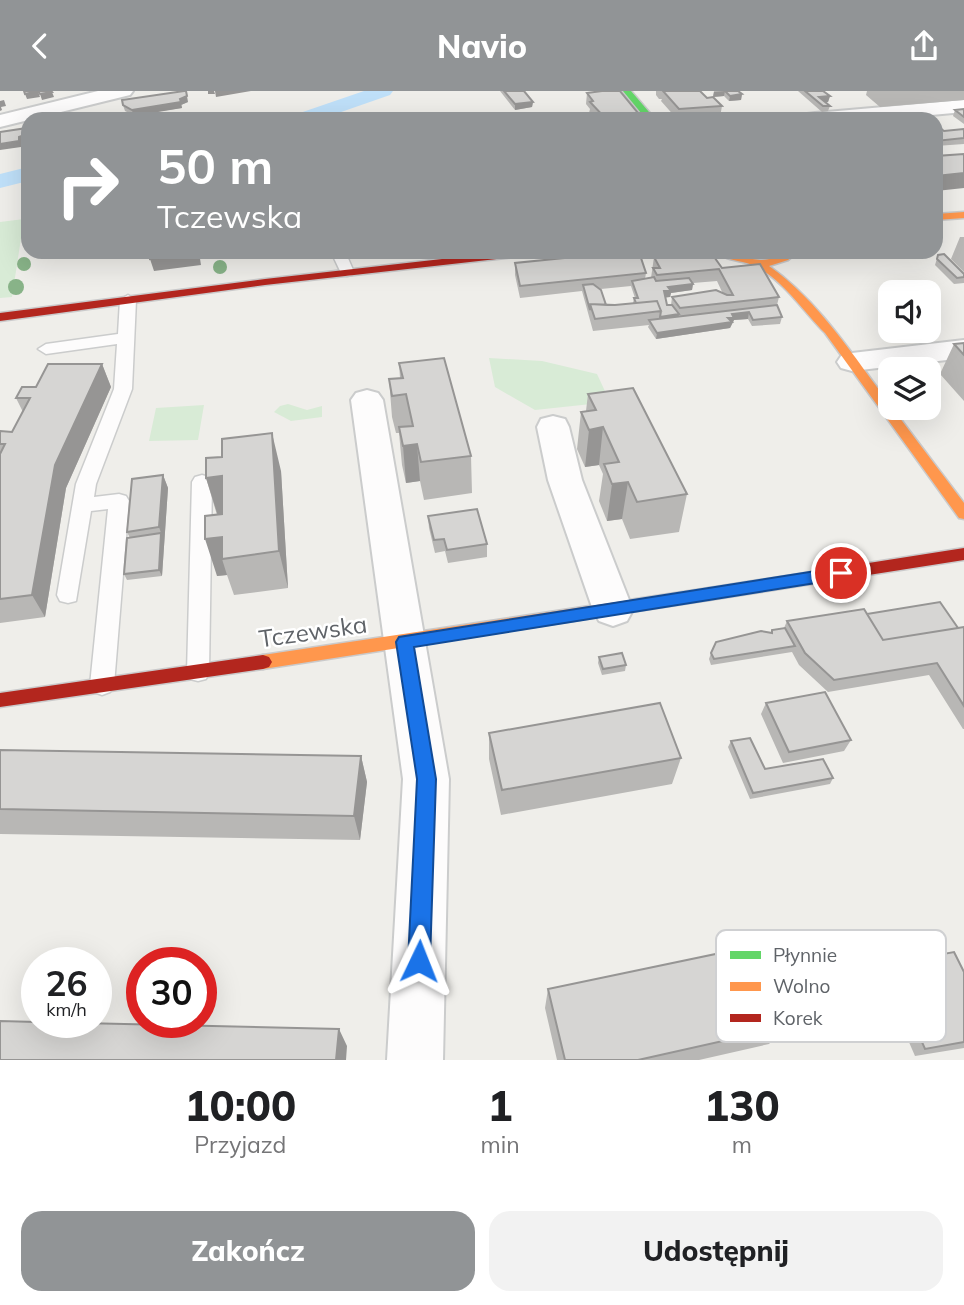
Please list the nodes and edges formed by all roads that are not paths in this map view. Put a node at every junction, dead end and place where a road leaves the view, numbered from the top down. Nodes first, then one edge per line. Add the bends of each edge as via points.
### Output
1 (123, 91) edge
2 (627, 91) edge
3 (84, 95) edge
4 (964, 106) edge
5 (29, 112) edge
6 (95, 112) edge
7 (645, 112) edge
8 (895, 112) edge
9 (21, 114) edge
10 (0, 121) edge
11 (964, 215) edge
12 (943, 216) edge
13 (341, 259) edge
14 (460, 259) edge
15 (739, 259) edge
16 (794, 259) edge
17 (758, 263) junction
18 (347, 272) junction
19 (128, 300) junction
20 (824, 302) dead end
21 (0, 317) edge
22 (829, 330) junction
23 (125, 338) junction
24 (47, 349) dead end
25 (964, 349) edge
26 (852, 362) junction
27 (367, 400) dead end
28 (553, 426) dead end
29 (202, 482) dead end
30 (82, 505) junction
31 (964, 514) edge
32 (964, 554) edge
33 (68, 595) dead end
34 (613, 610) junction
35 (405, 642) junction
36 (198, 672) junction
37 (102, 685) junction
38 (0, 700) edge
39 (415, 1060) edge

1 - 3 street
2 - 7 street
3 - 5 street
3 - 6 street
4 - 8 street
9 - 10 street
11 - 12 street
13 - 18 lane
14 - 18 street
15 - 17 street
16 - 17 street
17 - 22 street via 789,285
18 - 19 street
19 - 21 street
19 - 23 lane
20 - 22 street
22 - 26 street
23 - 24 lane
23 - 30 lane via 123,389
25 - 26 street
26 - 31 street
27 - 35 street
28 - 34 street via 565,480
29 - 36 lane
30 - 33 lane
30 - 37 lane via 119,501
32 - 34 street, Tczewska
34 - 35 street, Tczewska
35 - 36 street, Tczewska
35 - 39 street via 426,779
36 - 37 street, Tczewska
37 - 38 street, Tczewska

